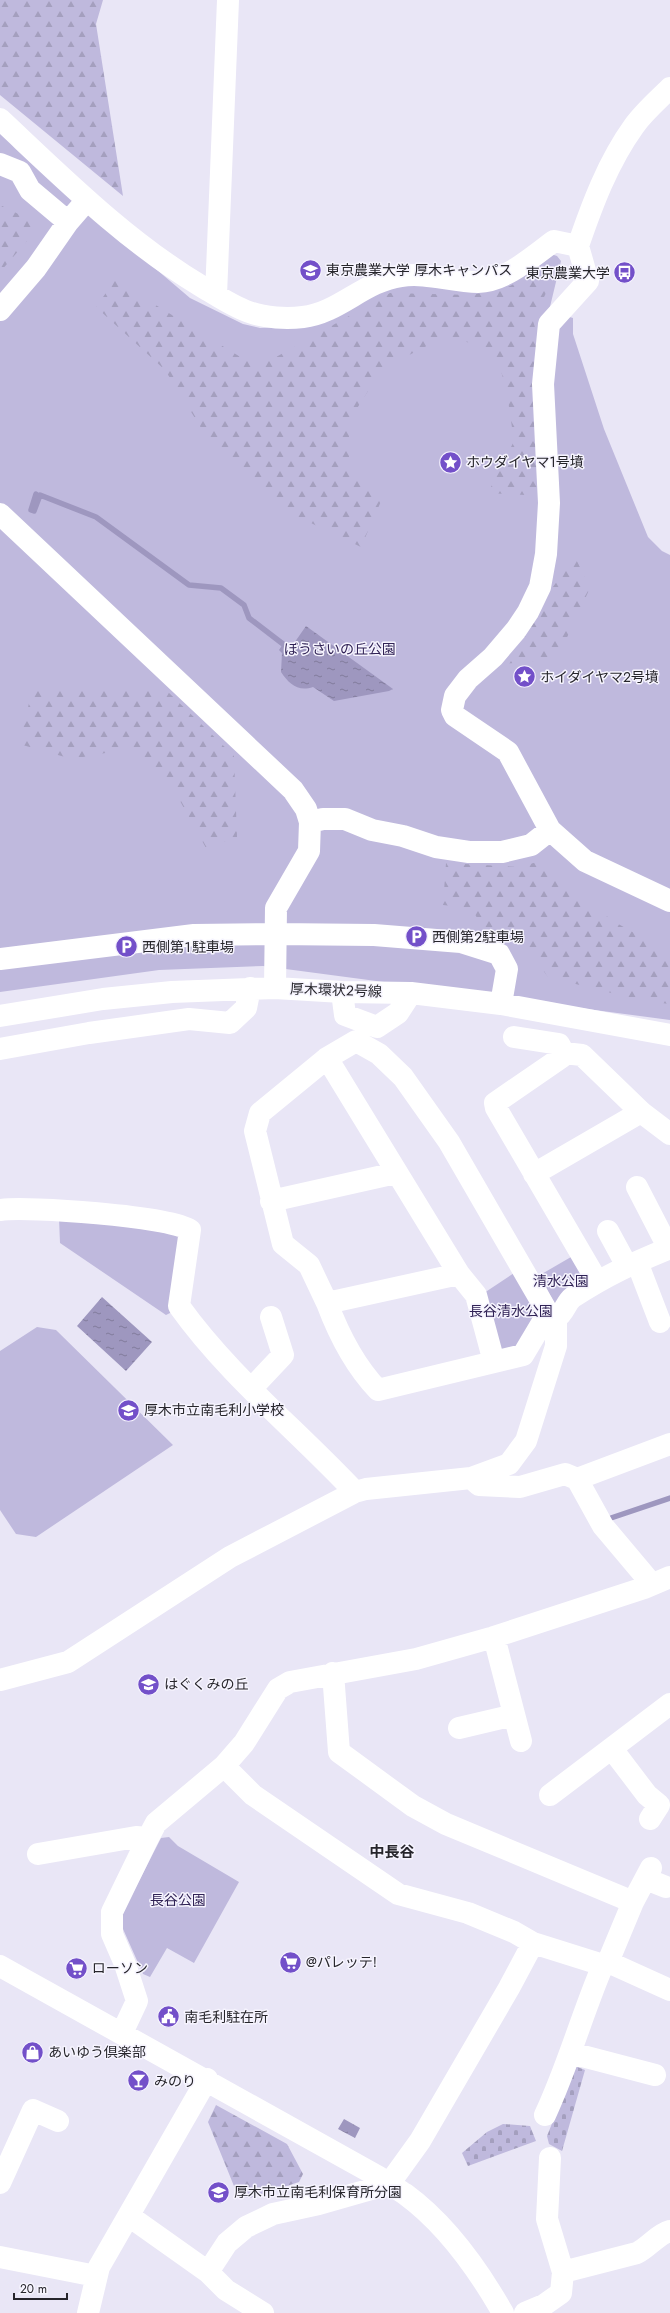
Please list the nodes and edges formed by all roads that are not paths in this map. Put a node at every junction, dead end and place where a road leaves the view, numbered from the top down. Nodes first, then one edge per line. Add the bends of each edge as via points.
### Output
1 (228, 0) edge
2 (670, 88) edge
3 (0, 119) edge
4 (0, 164) edge
5 (87, 200) junction
6 (68, 222) junction
7 (572, 244) junction
8 (216, 295) junction
9 (0, 310) edge
10 (0, 514) edge
11 (310, 822) junction
12 (550, 830) junction
13 (670, 900) edge
14 (275, 934) junction
15 (0, 959) edge
16 (250, 988) junction
17 (274, 988) junction
18 (342, 992) junction
19 (411, 993) junction
20 (501, 1004) junction
21 (0, 1016) edge
22 (670, 1036) edge
23 (514, 1037) dead end
24 (0, 1049) edge
25 (564, 1052) junction
26 (327, 1058) junction
27 (641, 1112) junction
28 (670, 1134) edge
29 (396, 1173) junction
30 (534, 1174) junction
31 (637, 1187) dead end
32 (271, 1201) junction
33 (0, 1210) edge
34 (608, 1231) dead end
35 (670, 1248) edge
36 (632, 1264) junction
37 (459, 1274) junction
38 (597, 1282) junction
39 (327, 1303) junction
40 (552, 1316) junction
41 (271, 1317) dead end
42 (660, 1322) dead end
43 (494, 1362) junction
44 (251, 1389) junction
45 (670, 1444) edge
46 (471, 1478) junction
47 (577, 1479) junction
48 (355, 1492) junction
49 (661, 1580) edge
50 (494, 1637) junction
51 (333, 1673) junction
52 (0, 1680) edge
53 (670, 1704) edge
54 (514, 1715) junction
55 (458, 1728) dead end
56 (521, 1741) dead end
57 (612, 1749) junction
58 (224, 1766) junction
59 (561, 1792) dead end
60 (659, 1812) edge
61 (148, 1838) junction
62 (50, 1852) dead end
63 (666, 1887) dead end
64 (633, 1902) junction
65 (533, 1943) junction
66 (606, 1963) junction
67 (0, 1966) edge
68 (670, 1990) edge
69 (122, 2033) junction
70 (571, 2053) junction
71 (655, 2075) dead end
72 (207, 2080) junction
73 (546, 2115) dead end
74 (58, 2121) dead end
75 (550, 2158) dead end
76 (8, 2174) edge
77 (389, 2184) junction
78 (129, 2216) junction
79 (670, 2231) edge
80 (0, 2257) edge
81 (208, 2272) junction
82 (563, 2272) junction
83 (96, 2276) junction
84 (88, 2313) edge
85 (263, 2313) edge
86 (503, 2313) edge
87 (525, 2313) edge

1 - 8 street
2 - 7 street via 634,125 613,160
3 - 5 street
4 - 6 street via 20,172 30,190
5 - 6 street
5 - 8 street via 171,268
6 - 9 street via 36,268
7 - 8 street via 554,241 518,267 501,276 479,282 429,275 401,276 377,281 325,310 304,317 278,318 249,312
7 - 12 street via 588,281 549,324 543,384 549,503 546,554 540,587 516,630 455,696 452,710 455,716 508,752
10 - 11 street via 292,790 306,809
11 - 12 street via 345,819 372,830 403,836 436,847 469,852 502,852 517,849 531,845
11 - 14 street via 309,852 285,894 278,901
12 - 13 street via 585,861
14 - 15 street via 194,935
14 - 17 street
14 - 20 street via 374,935 461,942 499,954 507,969
16 - 17 street, 厚木環状2号線
16 - 21 street, 厚木環状2号線 via 103,999
16 - 24 street via 246,1008 230,1023 189,1019
17 - 18 street, 厚木環状2号線
18 - 19 street, 厚木環状2号線
18 - 19 street via 345,1015 377,1027 398,1013
19 - 20 street, 厚木環状2号線
20 - 22 street, 厚木環状2号線
23 - 25 street via 558,1044
25 - 27 street via 582,1055
25 - 30 street via 562,1057 495,1103
26 - 29 street
26 - 32 street via 260,1113 255,1131
26 - 40 street via 356,1041 379,1054 403,1077 449,1142
27 - 28 street
27 - 30 street
29 - 32 street
29 - 37 street
30 - 38 street
31 - 35 street
32 - 39 street via 283,1244 308,1265
33 - 44 street via 61,1211 140,1218 182,1225 190,1230 179,1306 193,1326
34 - 36 street
35 - 36 street
36 - 38 street
36 - 42 street
37 - 39 street
37 - 43 street via 476,1295
38 - 40 street via 571,1299 561,1315
39 - 43 street via 339,1335 366,1377 378,1390
40 - 43 street via 523,1355
40 - 46 street via 556,1346 526,1441 509,1464
41 - 44 street via 283,1355
44 - 48 street
45 - 47 street
46 - 47 street via 479,1486 520,1487 565,1474
46 - 48 street
47 - 49 street via 603,1526
48 - 52 street via 230,1557 68,1662
49 - 50 street via 644,1588
50 - 51 street via 416,1659
50 - 54 street
51 - 58 street via 290,1682 278,1689 244,1743
51 - 64 street via 340,1752 381,1772 413,1806 443,1831 538,1851
53 - 57 street
54 - 55 street
54 - 56 street
57 - 59 street
57 - 60 street
58 - 61 street via 156,1823
58 - 65 street via 253,1795 398,1894 468,1913 514,1932
61 - 62 street via 123,1834
61 - 69 street via 112,1912 112,1934 137,2001
63 - 64 street via 648,1874
64 - 66 street
65 - 66 street
65 - 77 street via 420,2141
66 - 68 street
66 - 70 street via 584,2011
67 - 69 street
69 - 72 street
70 - 71 street
70 - 73 street
72 - 77 street
72 - 78 street
74 - 76 street via 33,2110
75 - 82 street via 547,2219
77 - 81 street via 273,2214 246,2227 227,2243
77 - 86 street via 417,2204 464,2253
78 - 81 street
78 - 83 street
79 - 82 street via 637,2252
80 - 83 street
81 - 85 street via 226,2290
82 - 87 street via 561,2293 544,2305
83 - 84 street

